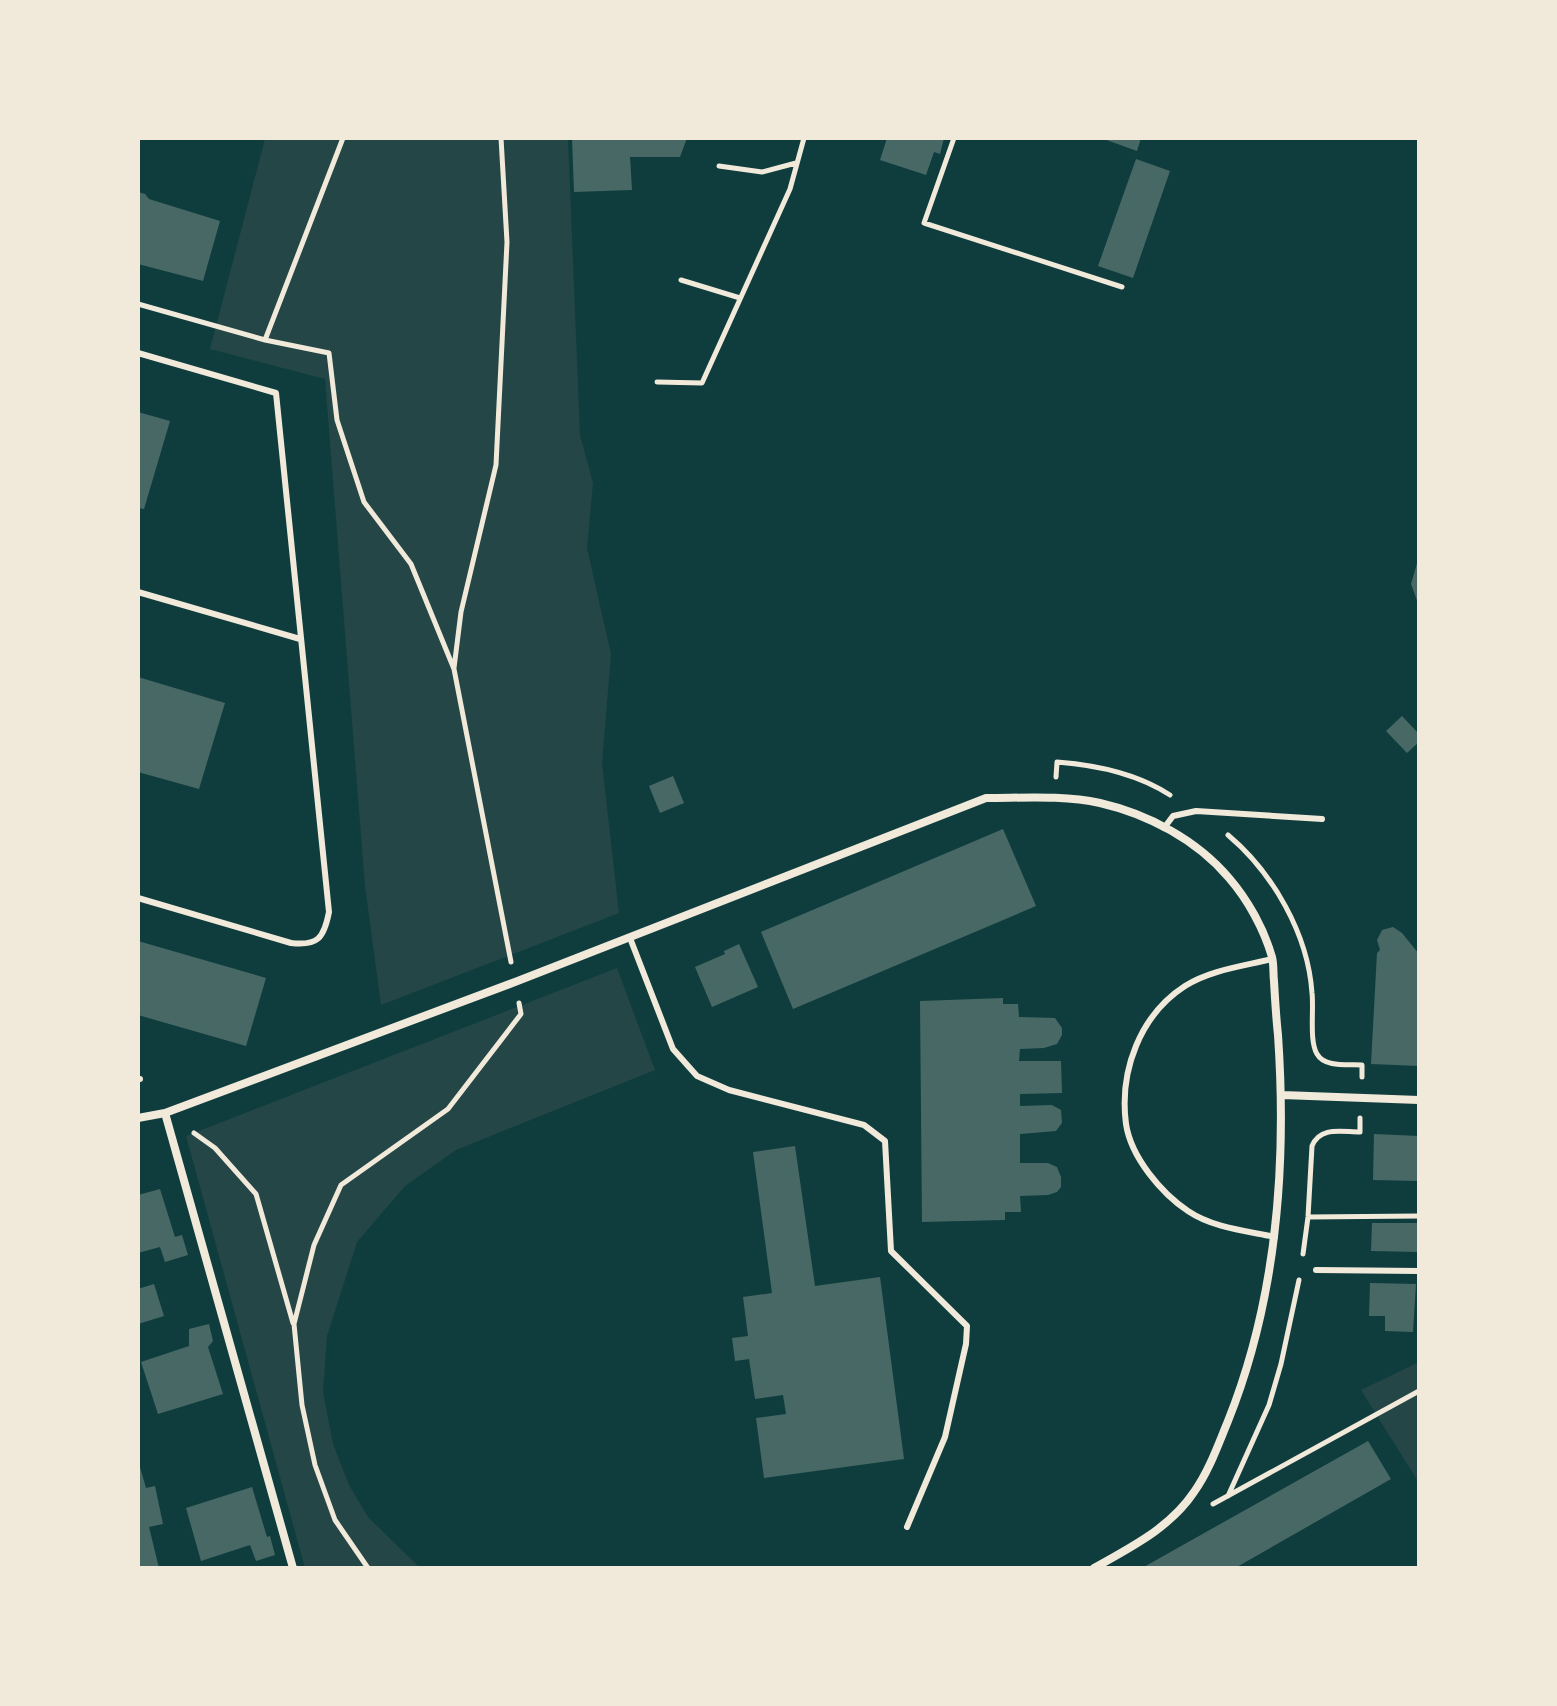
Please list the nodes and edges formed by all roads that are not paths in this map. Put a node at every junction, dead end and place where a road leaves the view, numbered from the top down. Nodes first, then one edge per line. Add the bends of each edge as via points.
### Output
1 (138, 353) edge
2 (138, 592) edge
3 (300, 639) junction
4 (1322, 819) dead end
5 (1164, 828) junction
6 (138, 898) edge
7 (630, 938) junction
8 (1272, 959) junction
9 (1282, 1095) junction
10 (1419, 1100) edge
11 (165, 1113) junction
12 (138, 1118) edge
13 (1275, 1237) junction
14 (1316, 1270) dead end
15 (1419, 1271) edge
16 (907, 1527) dead end
17 (293, 1568) edge
18 (1094, 1568) edge

1 - 3 lane via 276,393
2 - 3 lane
3 - 6 lane via 329,912 325,931 305,945 291,943
4 - 5 lane via 1196,811 1173,816
5 - 7 street via 1099,803 986,798
5 - 8 street via 1198,848 1229,877 1245,898
7 - 11 street
7 - 16 lane via 673,1049 697,1076 729,1090 864,1125 885,1141 891,1251 967,1326 945,1437
8 - 9 street
8 - 13 lane via 1188,984 1164,1002 1134,1049 1125,1104 1135,1150 1167,1194 1189,1213 1211,1222
9 - 10 street
9 - 13 street
11 - 12 street
11 - 17 street
13 - 18 street via 1252,1355 1219,1445 1195,1491 1180,1511 1145,1539
14 - 15 lane

